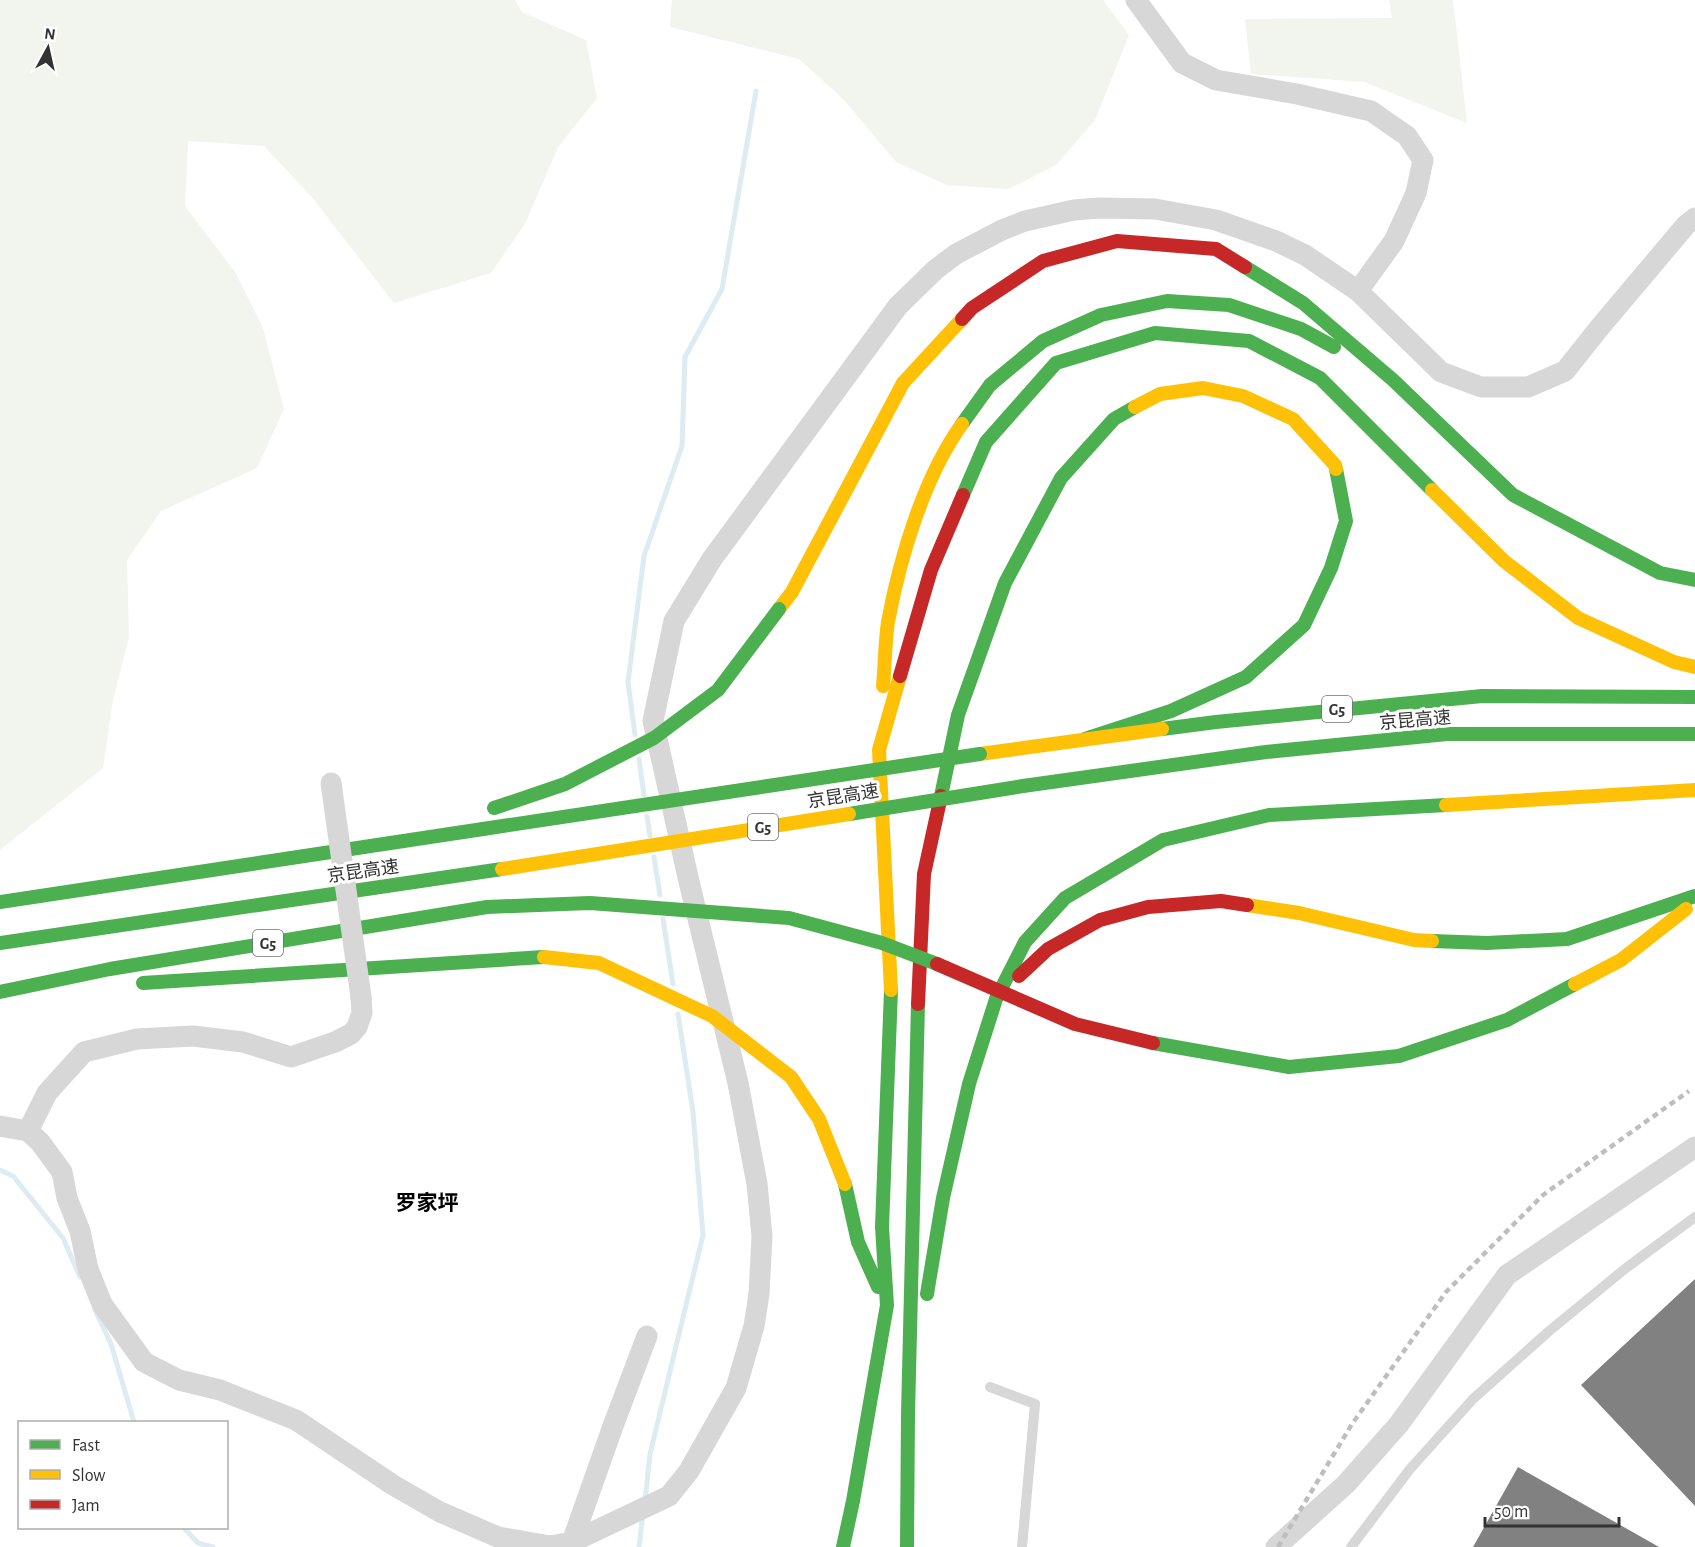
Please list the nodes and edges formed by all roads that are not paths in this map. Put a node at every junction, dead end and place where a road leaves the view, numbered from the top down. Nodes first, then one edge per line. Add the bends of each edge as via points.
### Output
1 (1136, 0) edge
2 (1695, 218) edge
3 (1358, 291) junction
4 (1393, 380) junction
5 (1695, 580) edge
6 (1695, 667) edge
7 (1695, 697) edge
8 (1695, 734) edge
9 (1084, 740) junction
10 (879, 750) junction
11 (331, 783) dead end
12 (1695, 790) edge
13 (394, 842) junction
14 (1695, 896) edge
15 (1695, 901) edge
16 (0, 902) edge
17 (0, 943) edge
18 (131, 984) dead end
19 (96, 986) dead end
20 (0, 992) edge
21 (996, 999) junction
22 (0, 1126) edge
23 (28, 1131) junction
24 (1695, 1147) edge
25 (1695, 1217) edge
26 (886, 1305) junction
27 (647, 1336) dead end
28 (990, 1387) dead end
29 (908, 1414) junction
30 (572, 1542) junction
31 (550, 1546) edge
32 (843, 1547) edge
33 (908, 1547) edge
34 (1022, 1547) edge
35 (1276, 1547) edge
36 (1351, 1547) edge

1 - 3 street via 1182,63 1216,80 1371,111 1407,136 1423,160 1416,193 1394,241
2 - 3 street via 1565,371 1528,387 1481,387 1441,372
3 - 30 street via 1305,255 1216,220 1155,209 1107,208 1074,210 1026,221 978,241 935,270 898,306 711,560 674,621 653,721 738,1083 757,1184 762,1245 759,1294 736,1388 689,1471 669,1496
4 - 5 highway via 1513,495 1660,573
4 - 10 highway via 1301,329 1229,305 1167,301 1101,315 1043,341 990,385 949,442 911,527 888,623
4 - 13 highway, bridge via 1304,303 1216,249 1117,241 1043,261 972,308 903,382 792,592 718,690 654,738 565,784
6 - 10 highway via 1674,662 1578,618 1504,561 1320,378 1249,341 1155,333 1056,363 987,442 931,570
7 - 9 highway, 京昆高速 / G5 via 1482,696 1216,722
8 - 17 highway, 京昆高速 / G5, bridge via 1447,734 1266,752
9 - 13 highway, 京昆高速 / G5, bridge
9 - 29 highway via 1171,711 1246,677 1304,625 1331,568 1346,521 1335,465 1293,419 1243,396 1203,388 1160,394 1114,419 1061,478 1005,583 958,715 924,874
10 - 26 highway via 892,1003 882,1227
11 - 23 street, bridge via 362,1005 360,1020 351,1034 291,1057 243,1042 193,1036 137,1039 84,1052 47,1093
12 - 21 highway via 1269,815 1163,840 1065,898 1025,942
13 - 16 highway, 京昆高速 / G5
14 - 21 highway via 1567,939 1487,943 1414,940 1299,913 1221,901 1148,907 1100,920 1048,949
15 - 20 highway, G5, bridge via 1621,960 1507,1020 1399,1056 1289,1066 1153,1043 1075,1024 882,943 789,918 590,903 487,907 110,969
18 - 26 highway, bridge via 544,957 599,963 712,1016 791,1077 819,1119 844,1184 858,1242
19 - 20 highway
21 - 29 highway via 969,1084 943,1198
22 - 23 street
23 - 31 street via 62,1172 88,1269 102,1304 144,1362 179,1380 220,1390 296,1420 393,1485 456,1519 498,1537
24 - 35 street via 1507,1275 1399,1424 1346,1484
25 - 36 lane via 1626,1268 1488,1385 1410,1469
26 - 32 highway
27 - 30 street
28 - 34 lane via 1035,1404
29 - 33 highway
30 - 31 street

